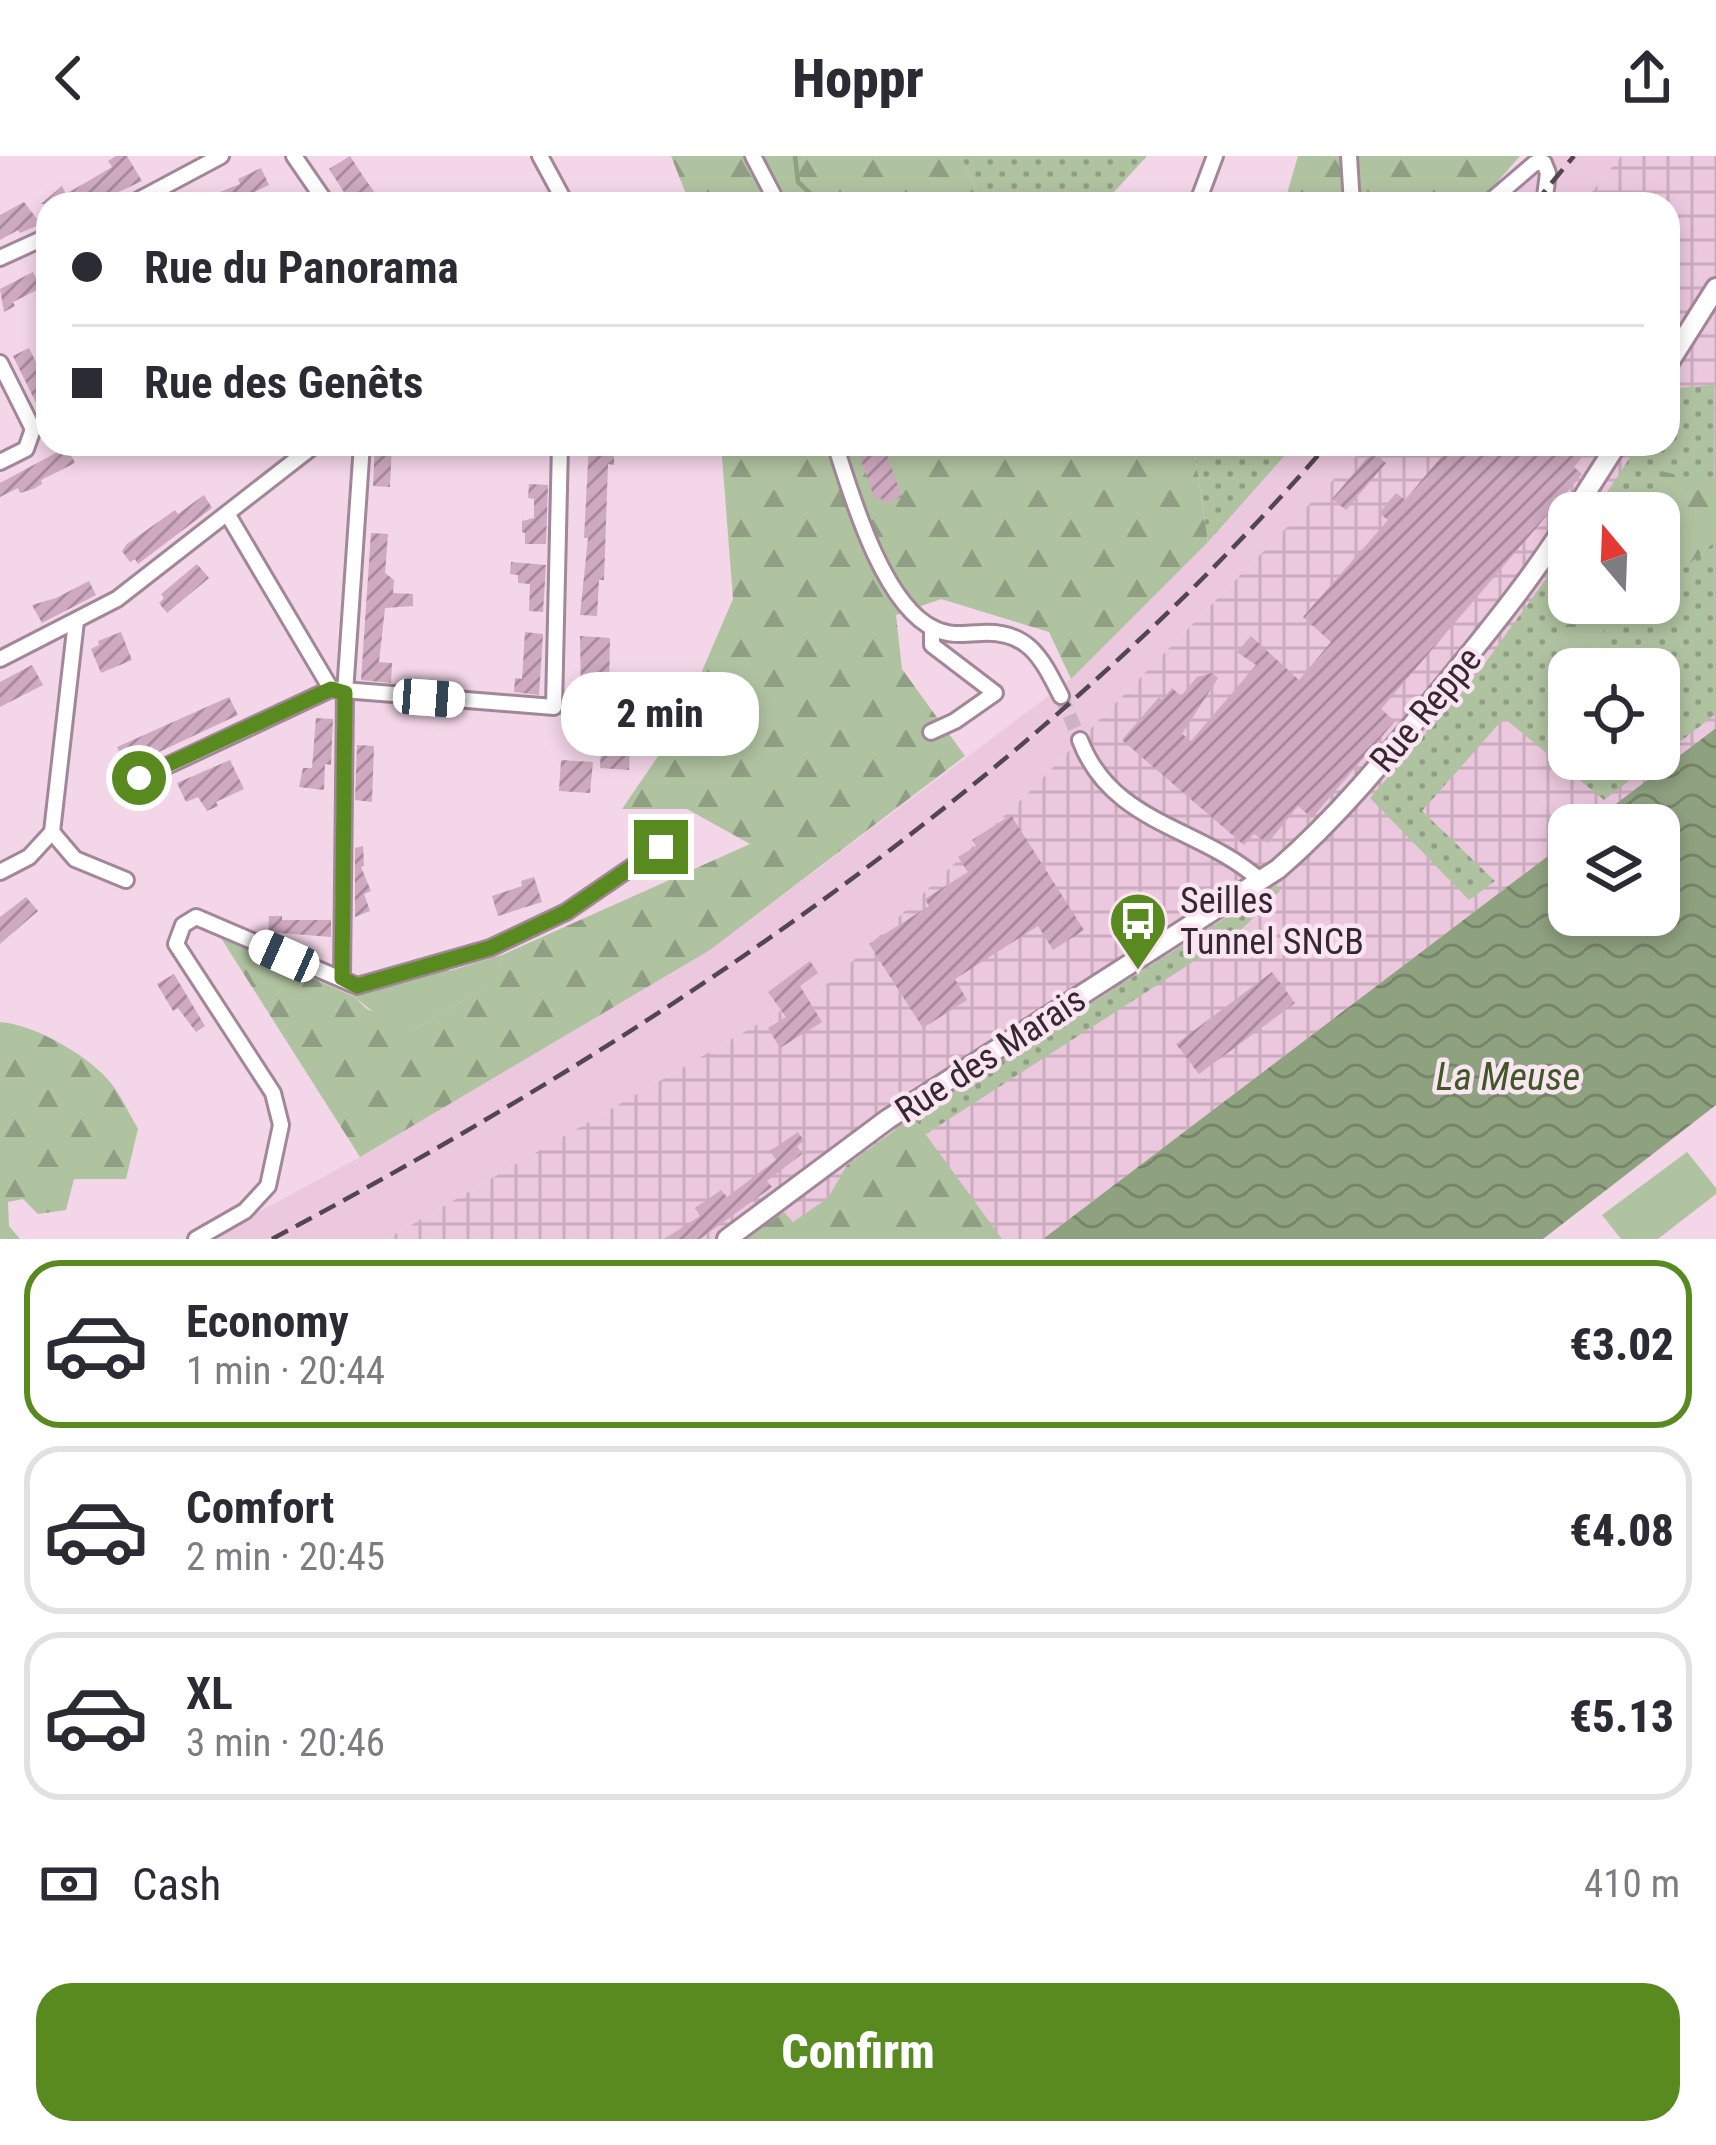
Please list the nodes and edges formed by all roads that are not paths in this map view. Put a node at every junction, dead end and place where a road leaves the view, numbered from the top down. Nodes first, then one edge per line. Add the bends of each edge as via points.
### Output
1 (221, 156) edge
2 (294, 156) edge
3 (540, 156) edge
4 (753, 156) edge
5 (1215, 156) edge
6 (1349, 156) edge
7 (154, 192) edge
8 (319, 192) edge
9 (560, 192) edge
10 (772, 192) edge
11 (1202, 192) edge
12 (1351, 192) edge
13 (1499, 192) edge
14 (1546, 192) edge
15 (36, 242) edge
16 (0, 258) edge
17 (1716, 288) edge
18 (1680, 340) edge
19 (0, 363) edge
20 (36, 427) edge
21 (32, 429) junction
22 (301, 456) edge
23 (361, 456) edge
24 (560, 456) edge
25 (839, 456) edge
26 (1609, 456) edge
27 (0, 462) edge
28 (1586, 492) edge
29 (228, 515) junction
30 (1548, 553) edge
31 (76, 621) junction
32 (932, 629) junction
33 (0, 659) edge
34 (338, 691) junction
35 (1061, 696) tunnel mouth
36 (931, 732) dead end
37 (1080, 740) tunnel mouth
38 (139, 778) dead end
39 (52, 832) junction
40 (661, 847) dead end
41 (0, 872) edge
42 (126, 880) dead end
43 (1261, 881) junction
44 (342, 978) junction
45 (196, 1239) edge
46 (727, 1239) edge

1 - 7 street
2 - 8 street
3 - 9 street
4 - 10 street
5 - 11 street
6 - 12 street
13 - 14 street via 1535,163 1548,173
15 - 16 street
17 - 18 main road
19 - 21 street
20 - 21 street
21 - 27 street via 26,449
22 - 29 street
23 - 34 street
24 - 34 street via 554,707
25 - 32 street via 880,564
26 - 28 main road, Rue Reppe
29 - 31 street
29 - 34 street
30 - 43 main road, Rue Reppe via 1321,832
31 - 33 street
31 - 39 street
32 - 35 street via 998,632 1036,650
32 - 36 street via 932,646 994,693
34 - 38 street
34 - 44 street
37 - 43 street via 1111,791
39 - 41 street
39 - 42 street via 75,859
40 - 44 street via 566,912 490,948 357,986
43 - 46 main road, Rue des Marais via 888,1119
44 - 45 street via 196,917 183,925 176,944 273,1093 281,1125 268,1186 245,1211

